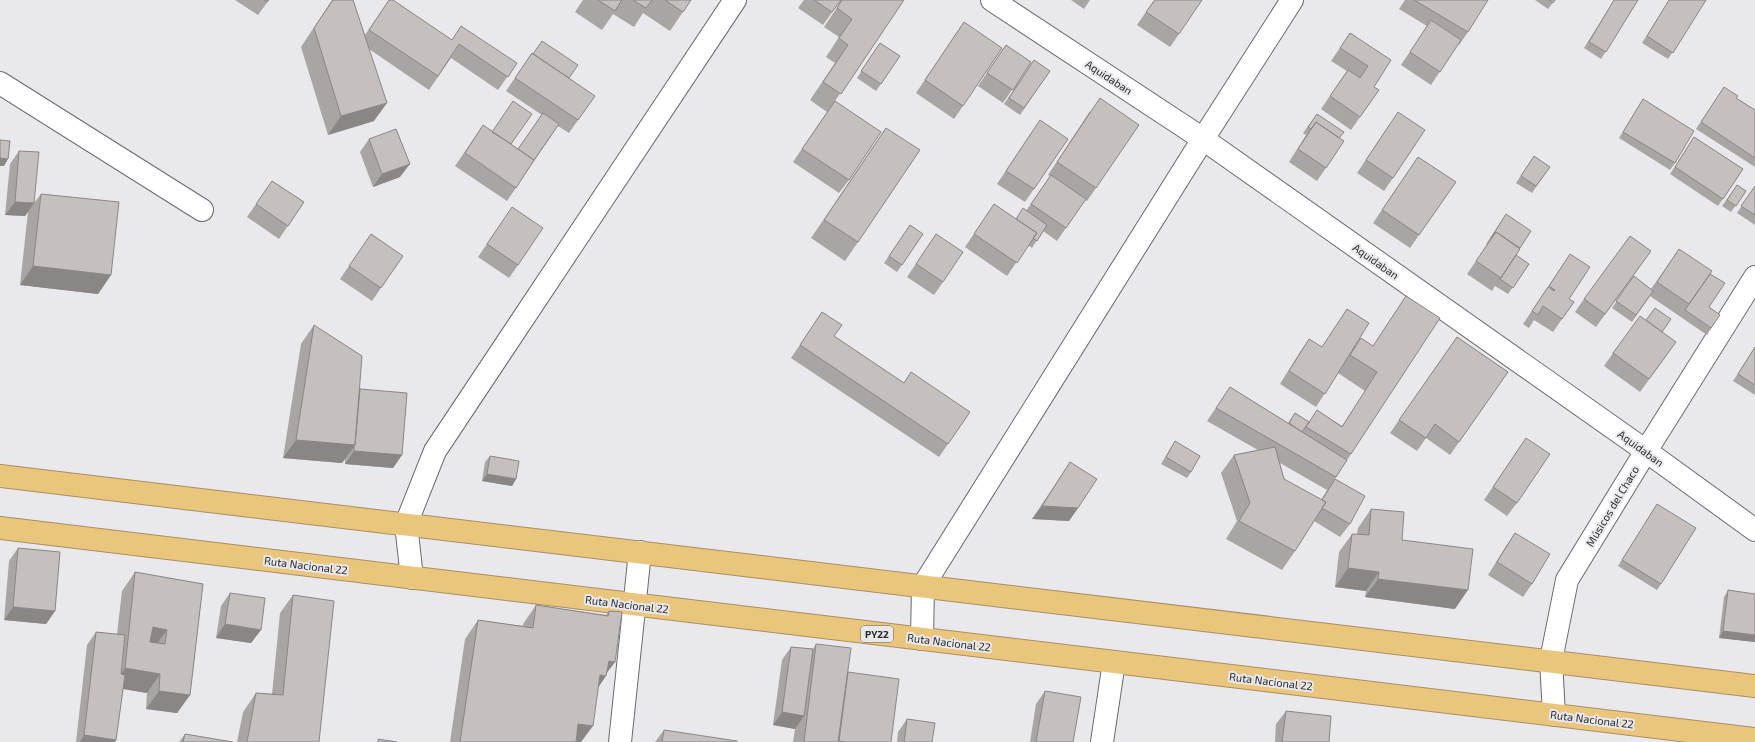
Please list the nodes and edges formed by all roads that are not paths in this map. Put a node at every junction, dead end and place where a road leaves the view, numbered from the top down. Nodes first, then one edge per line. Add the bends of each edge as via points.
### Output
1 (735, 0) edge
2 (992, 0) edge
3 (1292, 0) edge
4 (0, 83) edge
5 (1203, 139) junction
6 (202, 210) dead end
7 (1755, 277) edge
8 (1646, 451) junction
9 (0, 476) edge
10 (406, 524) junction
11 (0, 528) edge
12 (1755, 530) edge
13 (640, 552) junction
14 (412, 578) junction
15 (923, 586) junction
16 (634, 604) junction
17 (922, 639) junction
18 (1551, 660) junction
19 (1114, 662) junction
20 (1755, 686) edge
21 (1554, 715) junction
22 (1755, 739) edge
23 (620, 742) edge
24 (1102, 742) edge

1 - 10 street via 435,451
2 - 5 street, Aquidaban
3 - 5 street
4 - 6 street
5 - 8 street, Aquidaban
5 - 15 street
7 - 8 street, Músicos del Chaco
8 - 12 street, Aquidaban
8 - 18 street, Músicos del Chaco via 1567,580
9 - 10 highway
10 - 13 highway
10 - 14 street
11 - 14 highway, Ruta Nacional 22 / PY22
13 - 15 highway
13 - 16 street
14 - 16 highway, Ruta Nacional 22 / PY22
15 - 17 street
15 - 18 highway
16 - 17 highway, Ruta Nacional 22 / PY22
16 - 23 street
17 - 19 highway, Ruta Nacional 22 / PY22
18 - 20 highway
18 - 21 street, Músicos del Chaco
19 - 21 highway, Ruta Nacional 22 / PY22
19 - 24 street
21 - 22 highway, Ruta Nacional 22 / PY22

